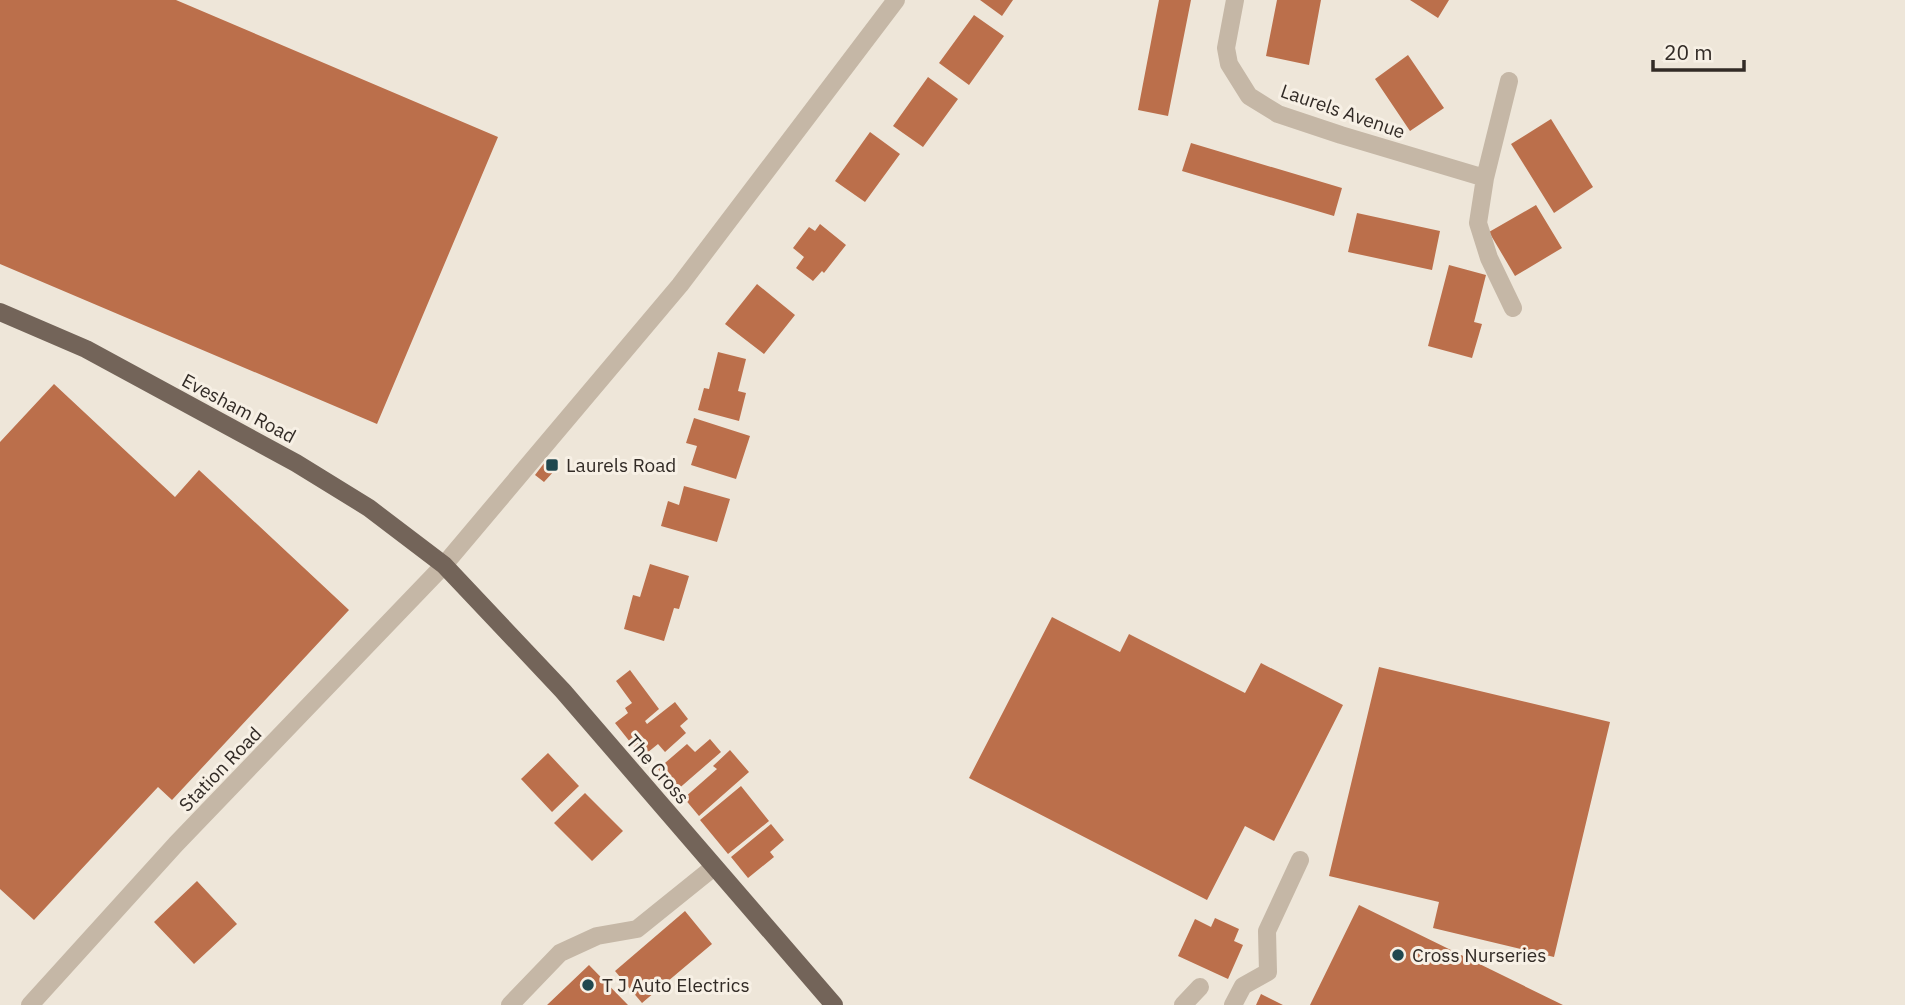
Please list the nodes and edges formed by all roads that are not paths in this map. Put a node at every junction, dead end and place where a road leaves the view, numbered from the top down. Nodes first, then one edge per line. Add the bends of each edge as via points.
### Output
1 (896, 0) edge
2 (1235, 0) edge
3 (1509, 81) dead end
4 (1485, 178) junction
5 (1513, 307) dead end
6 (0, 312) edge
7 (444, 565) junction
8 (1300, 860) dead end
9 (714, 867) junction
10 (1200, 987) dead end
11 (30, 1005) edge
12 (510, 1005) edge
13 (834, 1005) edge
14 (1183, 1005) edge
15 (1233, 1005) edge

1 - 7 street via 680,285
2 - 4 street, Laurels Avenue via 1226,48 1229,64 1249,96 1278,114
3 - 4 street
4 - 5 street via 1478,223
6 - 7 main road, Evesham Road via 86,349 296,463 369,508
7 - 9 main road, The Cross via 563,691
7 - 11 street, Station Road via 176,844
8 - 15 street via 1267,931 1268,972 1243,986
9 - 12 street via 637,929 597,936 560,953
9 - 13 main road, The Cross
10 - 14 street

